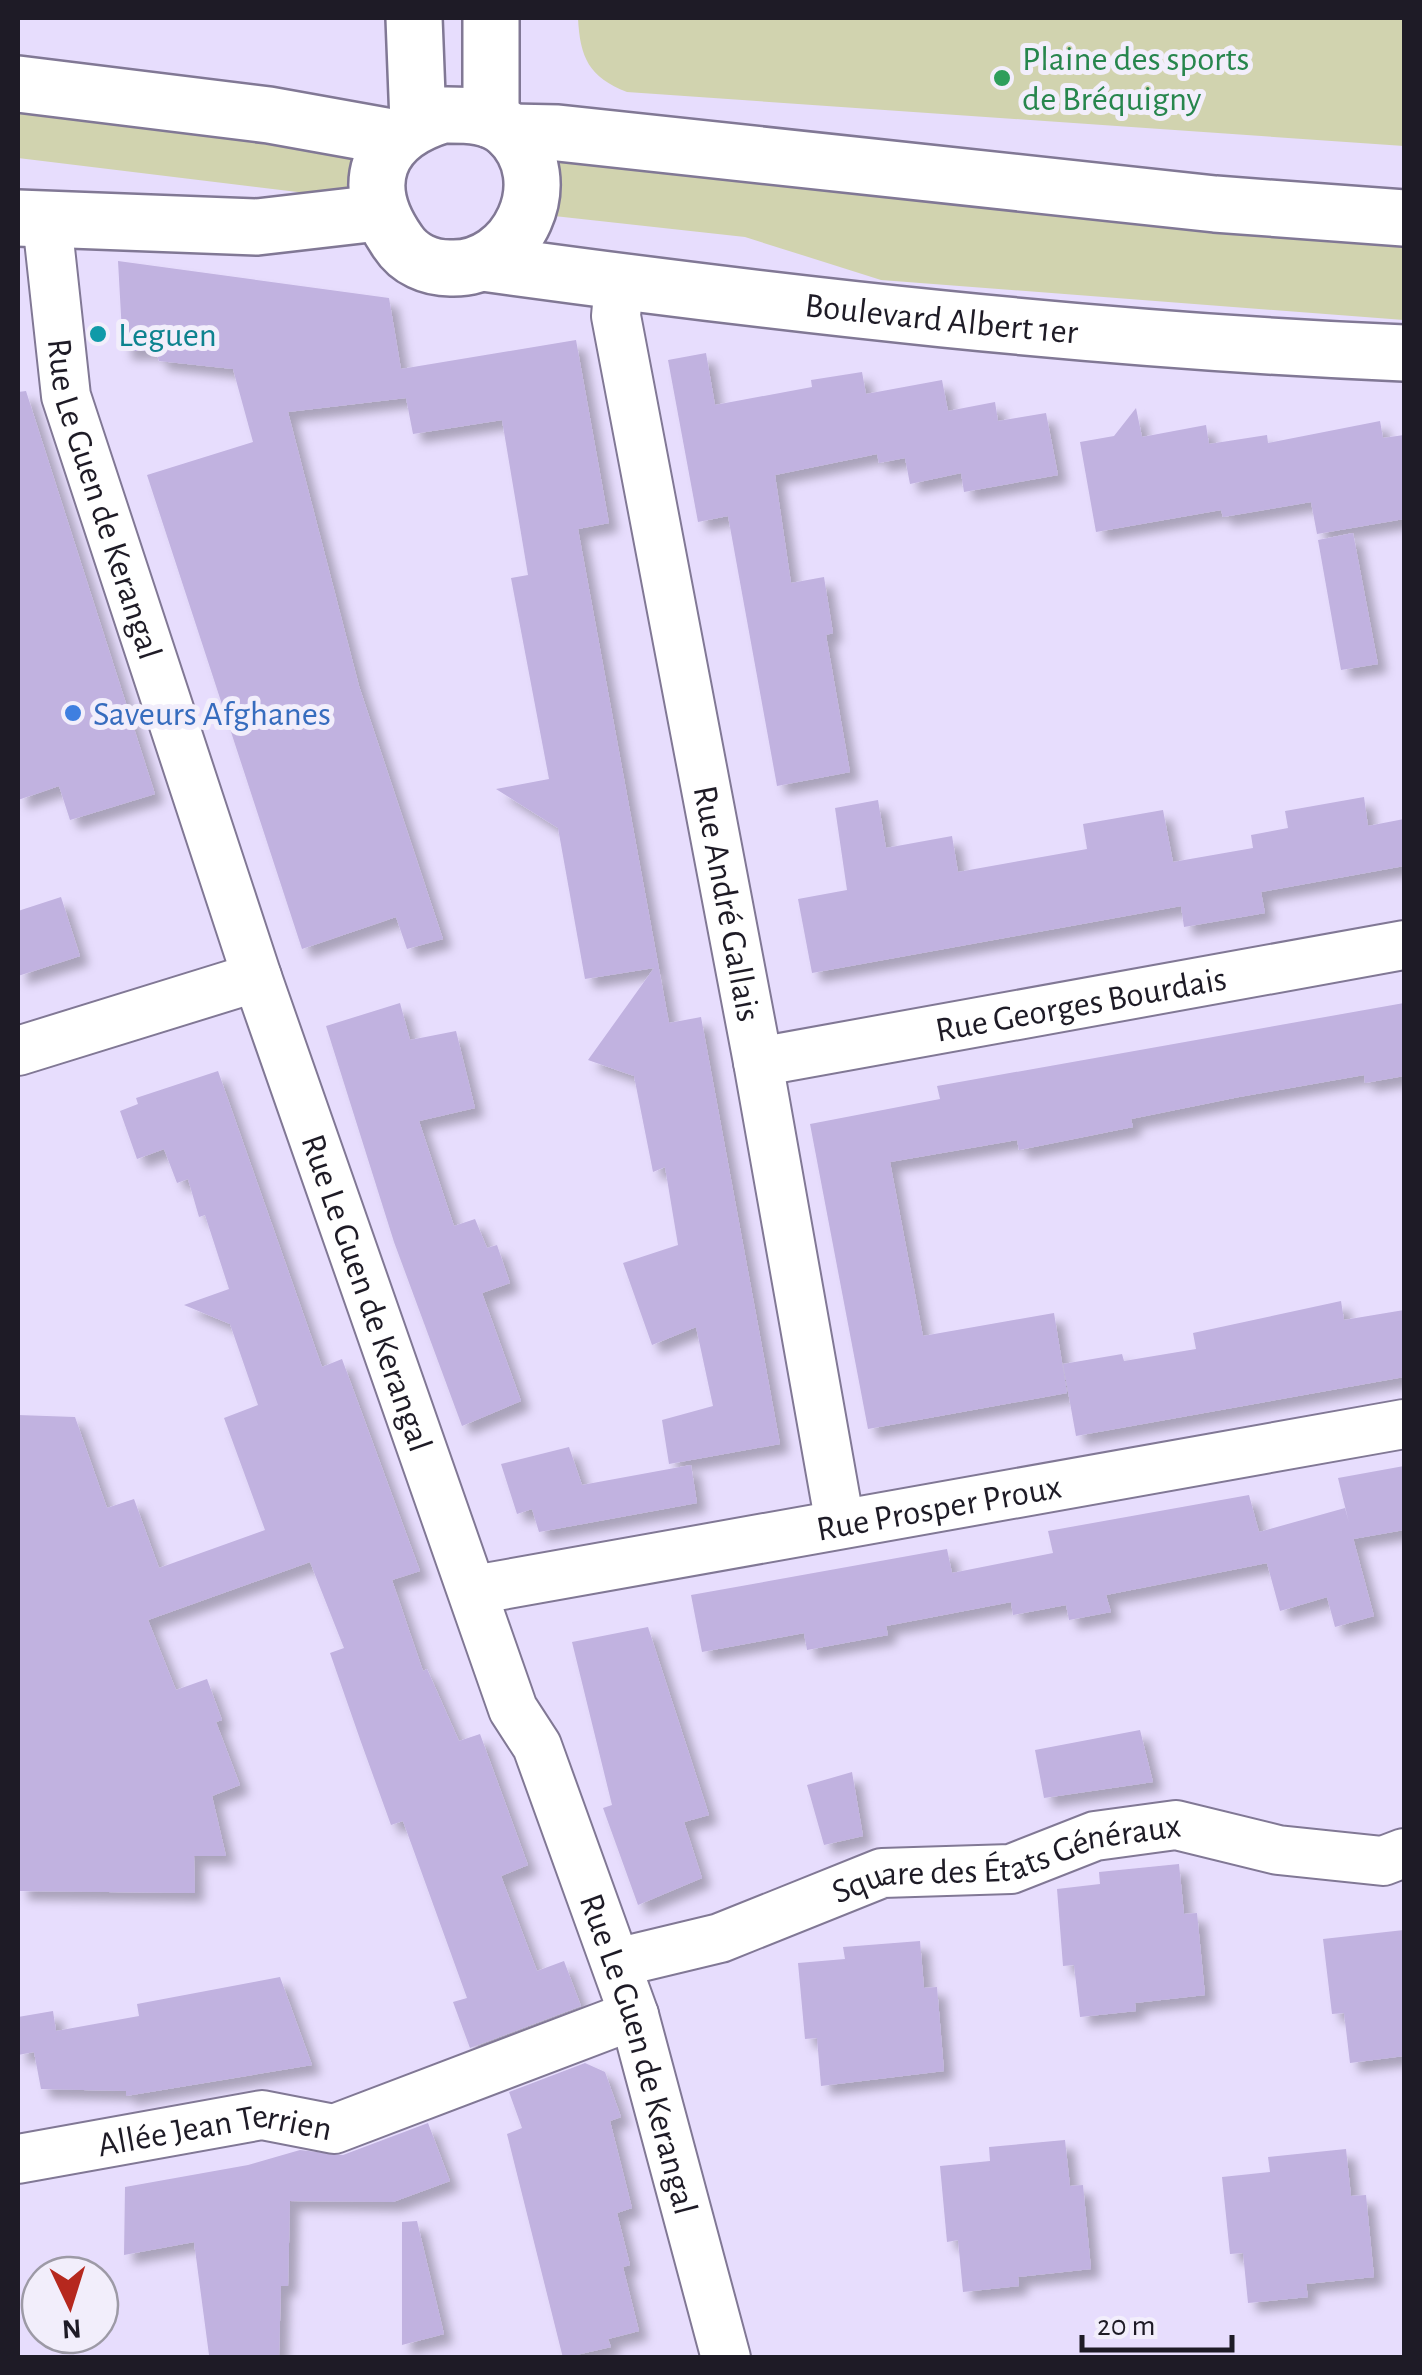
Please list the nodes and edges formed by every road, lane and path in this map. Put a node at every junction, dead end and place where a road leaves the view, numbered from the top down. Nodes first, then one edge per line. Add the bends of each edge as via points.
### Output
1 (414, 18) edge
2 (492, 18) edge
3 (18, 84) edge
4 (501, 126) junction
5 (407, 130) junction
6 (378, 212) junction
7 (1404, 218) edge
8 (32, 219) edge
9 (483, 264) junction
10 (619, 282) junction
11 (1404, 353) edge
12 (1404, 945) edge
13 (257, 977) junction
14 (18, 1052) edge
15 (758, 1062) junction
16 (1404, 1424) edge
17 (840, 1524) junction
18 (474, 1590) junction
19 (1404, 1853) edge
20 (616, 1963) junction
21 (634, 2016) junction
22 (18, 2159) edge
23 (726, 2358) edge

1 - 5 main road
2 - 4 main road
3 - 5 main road
4 - 5 main road via 444,115
4 - 7 main road via 1215,204
4 - 9 main road via 525,162 529,210 520,232
5 - 6 main road via 382,160
6 - 8 main road via 258,227
6 - 9 main road, Boulevard Albert 1er via 404,252 426,264
8 - 13 street, Rue Le Guen de Kerangal via 66,396
9 - 10 main road, Boulevard Albert 1er
10 - 11 main road, Boulevard Albert 1er via 1228,346
10 - 15 street, Rue André Gallais via 616,316
12 - 15 street, Rue Georges Bourdais
13 - 14 street
13 - 18 street, Rue Le Guen de Kerangal
15 - 17 street, Rue André Gallais
16 - 17 street, Rue Prosper Proux
17 - 18 street, Rue Prosper Proux
18 - 20 street, Rue Le Guen de Kerangal via 513,1709 537,1746
19 - 20 street, Square des États Généraux via 1383,1861 1278,1850 1176,1826 1111,1834 1012,1868 882,1873 720,1938
20 - 21 street, Rue Le Guen de Kerangal
21 - 22 street, Allée Jean Terrien via 334,2129 262,2116
21 - 23 street, Rue Le Guen de Kerangal

